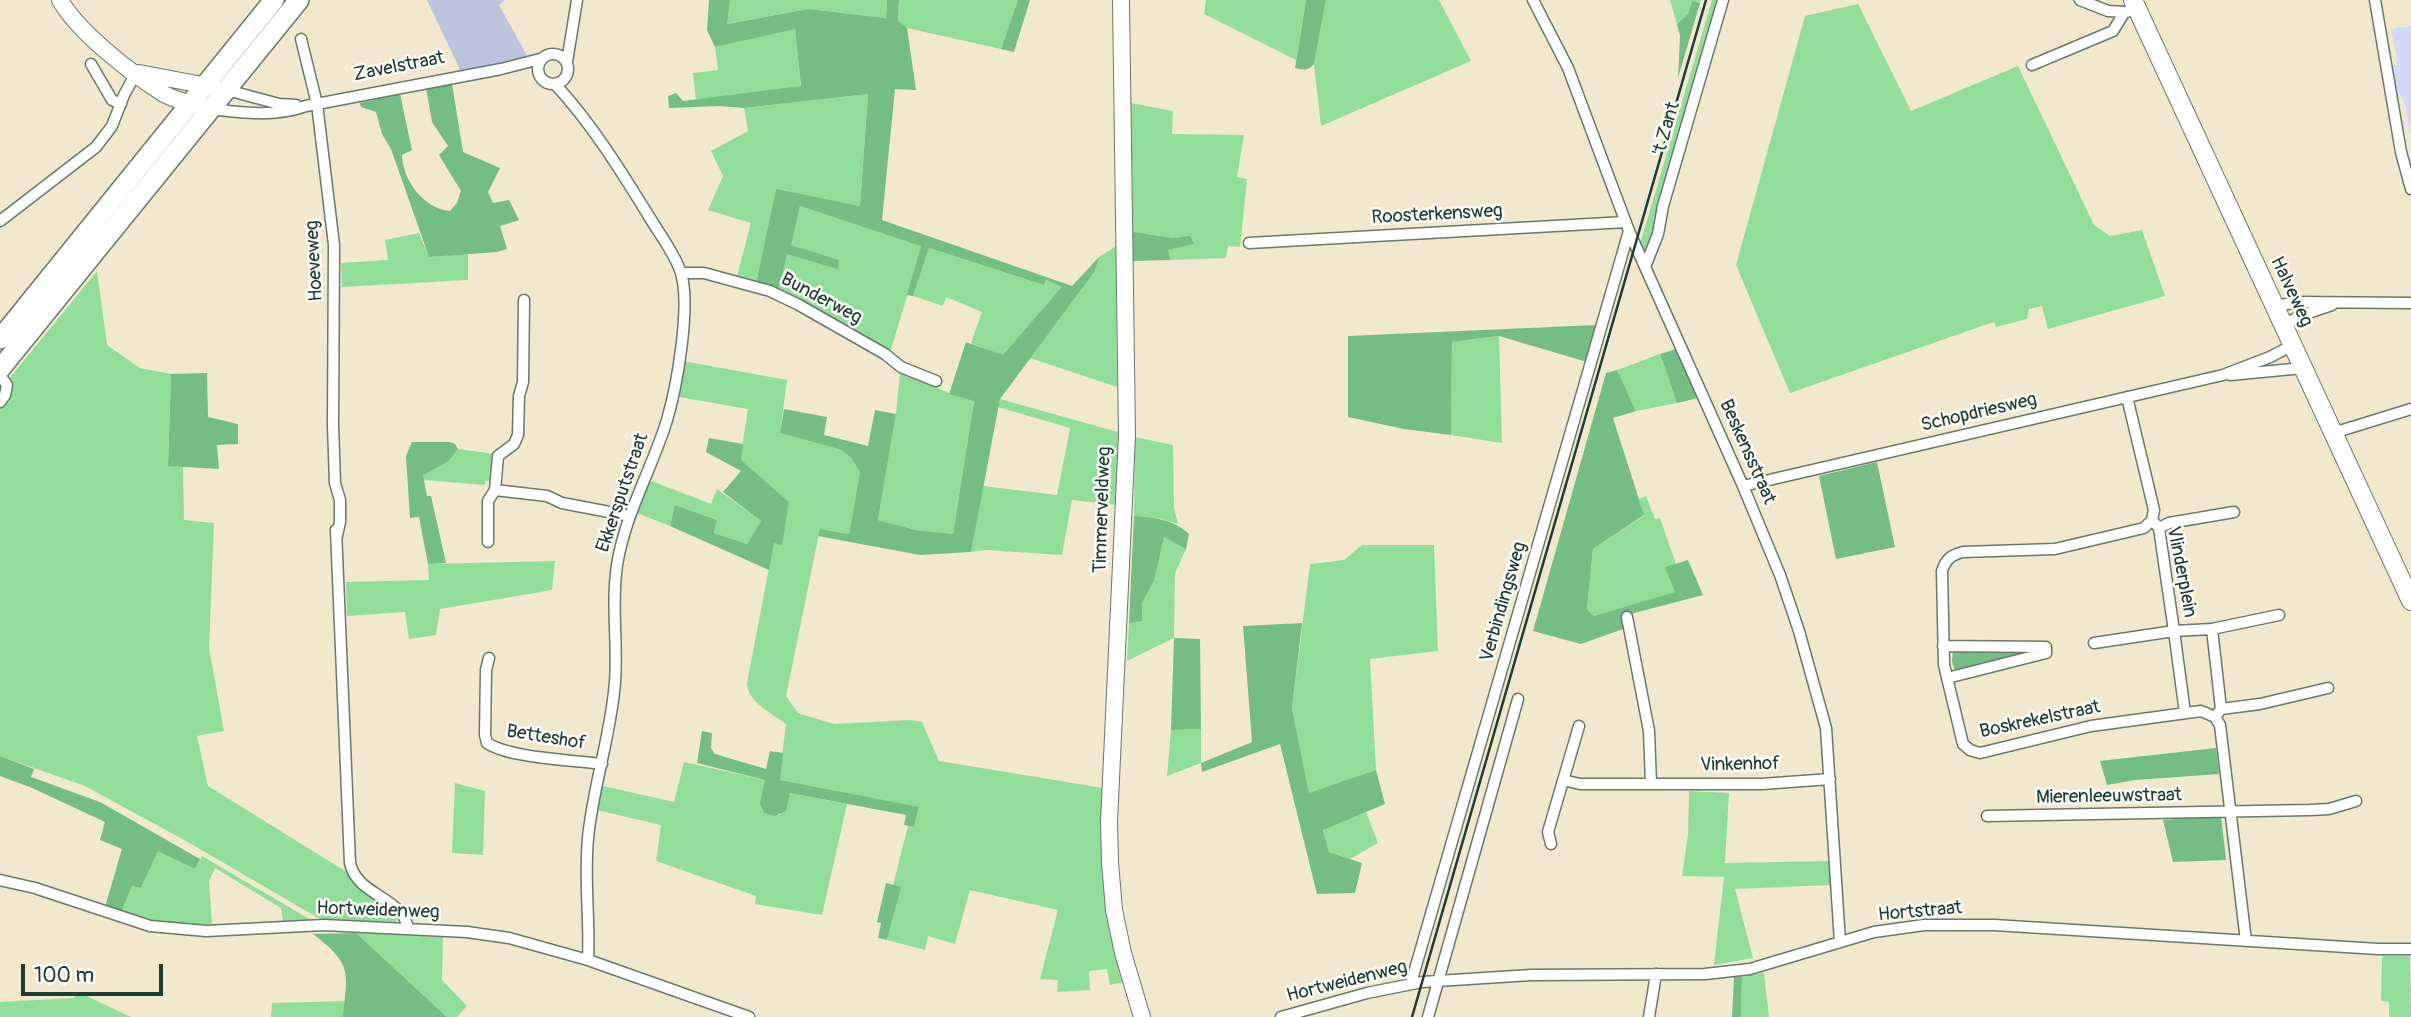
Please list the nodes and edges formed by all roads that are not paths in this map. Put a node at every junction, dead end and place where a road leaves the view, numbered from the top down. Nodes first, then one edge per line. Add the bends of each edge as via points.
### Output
1 (60, 0) edge
2 (274, 0) edge
3 (299, 0) edge
4 (577, 0) edge
5 (1121, 0) edge
6 (1533, 0) edge
7 (1723, 0) edge
8 (2080, 0) edge
9 (2375, 0) edge
10 (2131, 7) edge
11 (574, 22) junction
12 (301, 39) dead end
13 (554, 53) junction
14 (540, 59) junction
15 (90, 64) dead end
16 (2032, 65) dead end
17 (567, 67) junction
18 (501, 69) junction
19 (136, 73) junction
20 (539, 75) junction
21 (555, 84) junction
22 (205, 86) junction
23 (227, 90) junction
24 (121, 104) junction
25 (190, 104) junction
26 (312, 105) junction
27 (211, 109) junction
28 (578, 109) junction
29 (2411, 190) edge
30 (0, 221) edge
31 (1628, 226) junction
32 (1249, 243) dead end
33 (1645, 267) junction
34 (681, 272) junction
35 (524, 300) dead end
36 (2411, 303) edge
37 (2335, 304) junction
38 (2274, 306) junction
39 (2284, 326) junction
40 (0, 339) edge
41 (2293, 345) junction
42 (2303, 368) junction
43 (0, 369) edge
44 (0, 375) edge
45 (2223, 375) junction
46 (936, 381) dead end
47 (2127, 397) junction
48 (0, 402) edge
49 (2411, 409) edge
50 (2333, 433) junction
51 (1743, 486) junction
52 (495, 490) junction
53 (2234, 512) dead end
54 (630, 516) junction
55 (2155, 524) junction
56 (488, 542) dead end
57 (2411, 601) edge
58 (2278, 615) dead end
59 (1627, 617) dead end
60 (2212, 629) junction
61 (2174, 631) junction
62 (2094, 643) dead end
63 (1943, 646) junction
64 (489, 658) dead end
65 (1947, 678) junction
66 (2328, 688) dead end
67 (1518, 699) dead end
68 (2185, 713) junction
69 (2218, 713) junction
70 (1578, 726) dead end
71 (602, 764) junction
72 (1830, 779) junction
73 (1563, 780) junction
74 (1651, 784) junction
75 (2356, 801) dead end
76 (2230, 813) junction
77 (1987, 816) dead end
78 (1483, 838) dead end
79 (1551, 844) dead end
80 (0, 880) edge
81 (409, 929) junction
82 (2246, 941) junction
83 (1840, 942) junction
84 (2411, 949) edge
85 (588, 960) junction
86 (1656, 974) junction
87 (1443, 980) junction
88 (1417, 982) junction
89 (749, 1017) edge
90 (1142, 1017) edge
91 (1281, 1017) edge
92 (1427, 1017) edge
93 (1649, 1017) edge

1 - 19 street, Zavelstraat via 76,23
2 - 22 highway
3 - 23 highway
4 - 11 street
5 - 90 street, Timmerveldweg via 1127,435 1110,862 1118,930
6 - 31 street, Beskensstraat via 1568,68
7 - 33 street, 't Zant
8 - 10 street via 2108,11
9 - 29 street
10 - 16 street via 2113,32
10 - 38 main road, Halveweg
11 - 13 street
11 - 17 street
12 - 26 street, Hoeveweg
13 - 14 street, Zavelstraat
13 - 17 street
14 - 18 street, Zavelstraat
14 - 20 street
15 - 24 street via 112,100
17 - 21 street via 564,80
17 - 28 street, Ekkersputstraat
18 - 20 street, Zavelstraat
18 - 26 street, Zavelstraat
19 - 22 street, Zavelstraat
19 - 24 street
19 - 25 street, Zavelstraat via 167,95
20 - 21 street, Zavelstraat
21 - 28 street, Ekkersputstraat
22 - 23 street, Zavelstraat
22 - 25 highway
23 - 26 street, Zavelstraat via 279,104
23 - 27 highway
24 - 30 street via 96,147
25 - 27 street, Zavelstraat
25 - 40 highway
26 - 27 street, Zavelstraat via 253,113
26 - 81 street, Hoeveweg via 336,270 333,414 335,483 340,500 337,536 350,863 359,882 402,914
27 - 43 highway
28 - 34 street, Ekkersputstraat
31 - 32 street, Roosterkensweg
31 - 33 street, Beskensstraat
31 - 88 street, Verbindingsweg
33 - 51 street, Beskensstraat
34 - 46 street, Bunderweg via 704,273 770,291 901,367
34 - 54 street, Ekkersputstraat via 684,308 675,388
35 - 52 street via 517,435 514,444 498,456
36 - 37 street
37 - 38 street
37 - 39 street
38 - 39 main road, Halveweg
39 - 41 main road, Halveweg
41 - 42 main road, Halveweg
41 - 45 street, Schopdriesweg
42 - 45 street, Schopdriesweg
42 - 50 main road, Halveweg
44 - 48 street via 7,385
45 - 47 street, Schopdriesweg
47 - 51 street, Schopdriesweg
47 - 55 street
49 - 50 street
50 - 57 main road, Halveweg
51 - 72 street, Beskensstraat via 1799,631 1826,728
52 - 54 street via 547,496
52 - 56 street via 488,501
53 - 55 street
54 - 71 street, Ekkersputstraat via 614,588 616,678
55 - 61 street, Vlinderplein
55 - 63 street, Boskrekelstraat via 2055,549 1952,555 1942,571
58 - 60 street
59 - 74 street via 1649,731
60 - 61 street, Vlinderplein
60 - 69 street, Vlinderplein
61 - 62 street
61 - 68 street, Vlinderplein
63 - 65 street, Boskrekelstraat
63 - 65 street via 2046,647 2046,653
64 - 71 street, Betteshof via 487,743 516,752
65 - 68 street, Boskrekelstraat via 1963,744 1980,753 2091,726
66 - 69 street, Boskrekelstraat
67 - 87 street
68 - 69 street, Boskrekelstraat
69 - 76 street
70 - 73 street
71 - 85 street, Ekkersputstraat via 588,838
72 - 74 street, Vinkenhof
72 - 83 street, Beskensstraat
73 - 74 street, Vinkenhof
73 - 79 street via 1548,832
75 - 76 street, Mierenleeuwstraat via 2329,809
76 - 77 street, Mierenleeuwstraat
76 - 82 street
78 - 87 street
80 - 81 street, Hortweidenweg via 150,926 206,931 324,925
81 - 85 street, Hortweidenweg via 509,939
82 - 83 street, Hortstraat via 1951,924 1874,932
82 - 84 street, Hortstraat
83 - 86 street, Hortstraat via 1750,969
85 - 89 street, Hortweidenweg
86 - 87 street, Hortstraat
86 - 93 street
87 - 88 street, Hortstraat
87 - 92 street
88 - 91 street, Hortweidenweg

